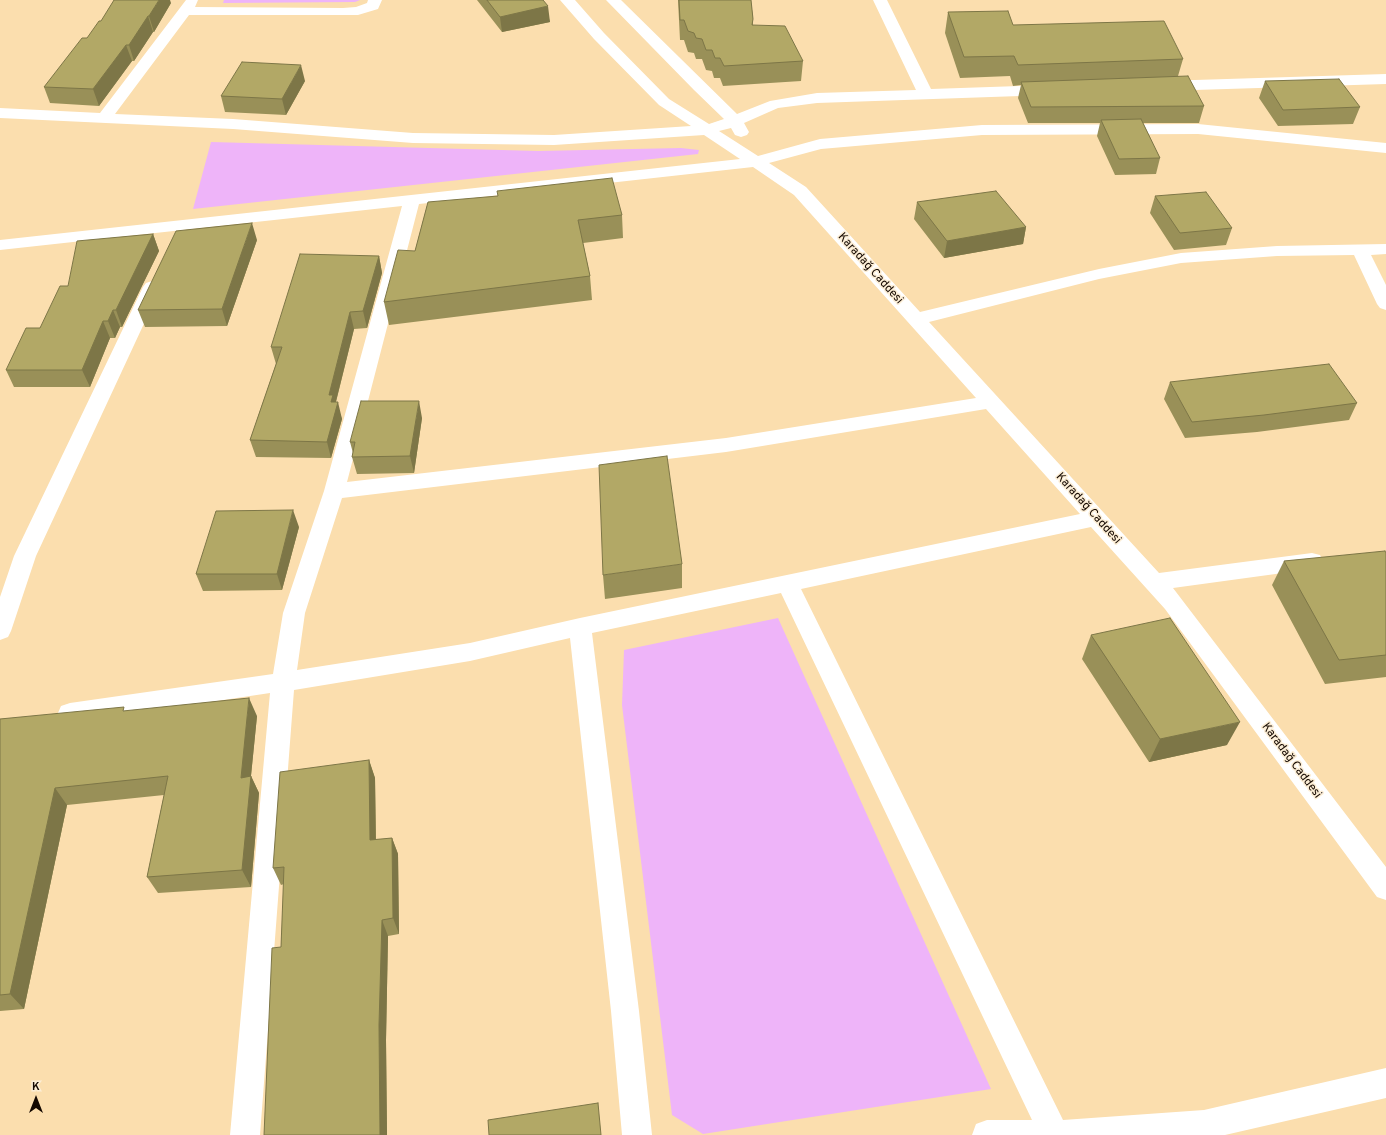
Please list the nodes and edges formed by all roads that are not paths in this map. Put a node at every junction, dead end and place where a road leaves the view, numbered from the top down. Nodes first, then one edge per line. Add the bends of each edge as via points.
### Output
1 (193, 0) edge
2 (375, 0) edge
3 (567, 0) edge
4 (613, 0) edge
5 (880, 0) edge
6 (183, 11) junction
7 (1386, 79) edge
8 (1148, 87) edge
9 (1060, 90) edge
10 (926, 94) junction
11 (0, 113) edge
12 (104, 118) junction
13 (735, 120) junction
14 (707, 130) junction
15 (1386, 148) edge
16 (755, 162) junction
17 (412, 200) junction
18 (182, 225) junction
19 (0, 245) edge
20 (172, 246) edge
21 (1386, 249) edge
22 (1360, 250) junction
23 (162, 268) edge
24 (1386, 304) edge
25 (916, 319) junction
26 (991, 402) junction
27 (334, 491) junction
28 (1096, 518) junction
29 (1332, 558) edge
30 (1154, 582) junction
31 (788, 584) junction
32 (580, 627) junction
33 (0, 632) edge
34 (283, 682) junction
35 (47, 716) edge
36 (1376, 860) edge
37 (1386, 888) edge
38 (1386, 1083) edge
39 (245, 1135) edge
40 (637, 1135) edge
41 (987, 1135) edge
42 (1046, 1135) edge
43 (1055, 1135) edge
44 (1060, 1135) edge

1 - 6 street
2 - 6 street via 373,6 343,12
3 - 14 street, Karadağ Caddesi via 664,102
4 - 13 street
5 - 10 street
6 - 12 street
7 - 8 street
9 - 10 street
10 - 13 street via 817,98 775,104
11 - 12 street
12 - 14 street via 233,124 413,138 554,140
13 - 14 street
13 - 16 street
14 - 16 street, Karadağ Caddesi
15 - 16 street via 1198,129 982,130 820,144
16 - 17 street
16 - 25 street, Karadağ Caddesi via 800,191
17 - 18 street
17 - 27 street
18 - 19 street
18 - 20 street
21 - 22 street
22 - 24 street
22 - 25 street via 1277,251 1181,258 1099,274
23 - 33 street via 25,556
25 - 26 street, Karadağ Caddesi
26 - 27 street via 726,445
26 - 28 street, Karadağ Caddesi
27 - 34 street via 294,613
28 - 30 street, Karadağ Caddesi
28 - 31 street
29 - 30 street
30 - 36 street, Karadağ Caddesi
31 - 32 street
31 - 43 street
32 - 34 street via 470,652
32 - 40 street
34 - 35 street
34 - 39 street
36 - 37 street, Karadağ Caddesi
38 - 44 street via 1204,1125
41 - 42 street

